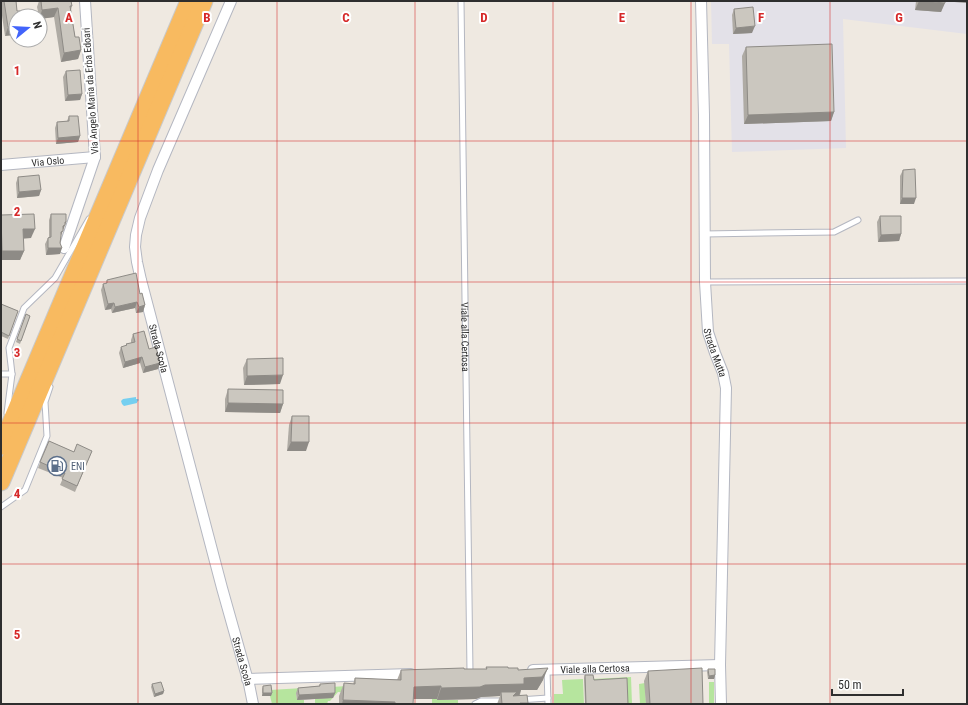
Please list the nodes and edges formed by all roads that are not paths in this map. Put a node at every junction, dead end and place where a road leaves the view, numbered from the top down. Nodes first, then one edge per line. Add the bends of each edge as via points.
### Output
1 (85, 1) edge
2 (189, 1) edge
3 (204, 1) edge
4 (231, 1) edge
5 (461, 1) edge
6 (701, 1) edge
7 (95, 158) junction
8 (1, 165) edge
9 (120, 165) junction
10 (97, 204) dead end
11 (93, 211) dead end
12 (858, 220) dead end
13 (704, 234) junction
14 (64, 248) dead end
15 (967, 281) edge
16 (705, 282) junction
17 (74, 310) junction
18 (54, 371) dead end
19 (1, 374) edge
20 (12, 374) junction
21 (52, 379) dead end
22 (6, 417) dead end
23 (1, 446) edge
24 (1, 482) edge
25 (1, 506) edge
26 (720, 665) junction
27 (547, 670) junction
28 (524, 671) edge
29 (470, 672) edge
30 (423, 674) edge
31 (247, 678) junction
32 (515, 701) edge
33 (548, 701) edge
34 (253, 704) edge
35 (475, 704) edge
36 (721, 704) edge

1 - 7 street, Via Angelo Maria da Erba Edoari
2 - 9 highway
3 - 17 highway
4 - 31 street, Strada Scola via 150,190 138,223 136,246 140,275
5 - 29 lane, Viale alla Certosa
6 - 13 street, Strada Mutta
7 - 8 street, Via Oslo
7 - 14 street, Via Angelo Maria da Erba Edoari
9 - 10 lane
9 - 23 highway
11 - 20 lane via 55,278 24,308 8,348
12 - 13 lane via 834,232
13 - 16 street, Strada Mutta
15 - 16 lane
16 - 26 street, Strada Mutta via 708,332 726,388
17 - 18 lane
17 - 24 highway
19 - 20 lane
20 - 22 lane
21 - 25 lane via 45,402 47,436 25,490
26 - 27 street, Viale alla Certosa
26 - 36 street, Strada Mutta
27 - 28 street, Viale alla Certosa
27 - 33 lane
30 - 31 street
31 - 34 street, Strada Scola
32 - 33 lane
32 - 35 lane via 481,701

